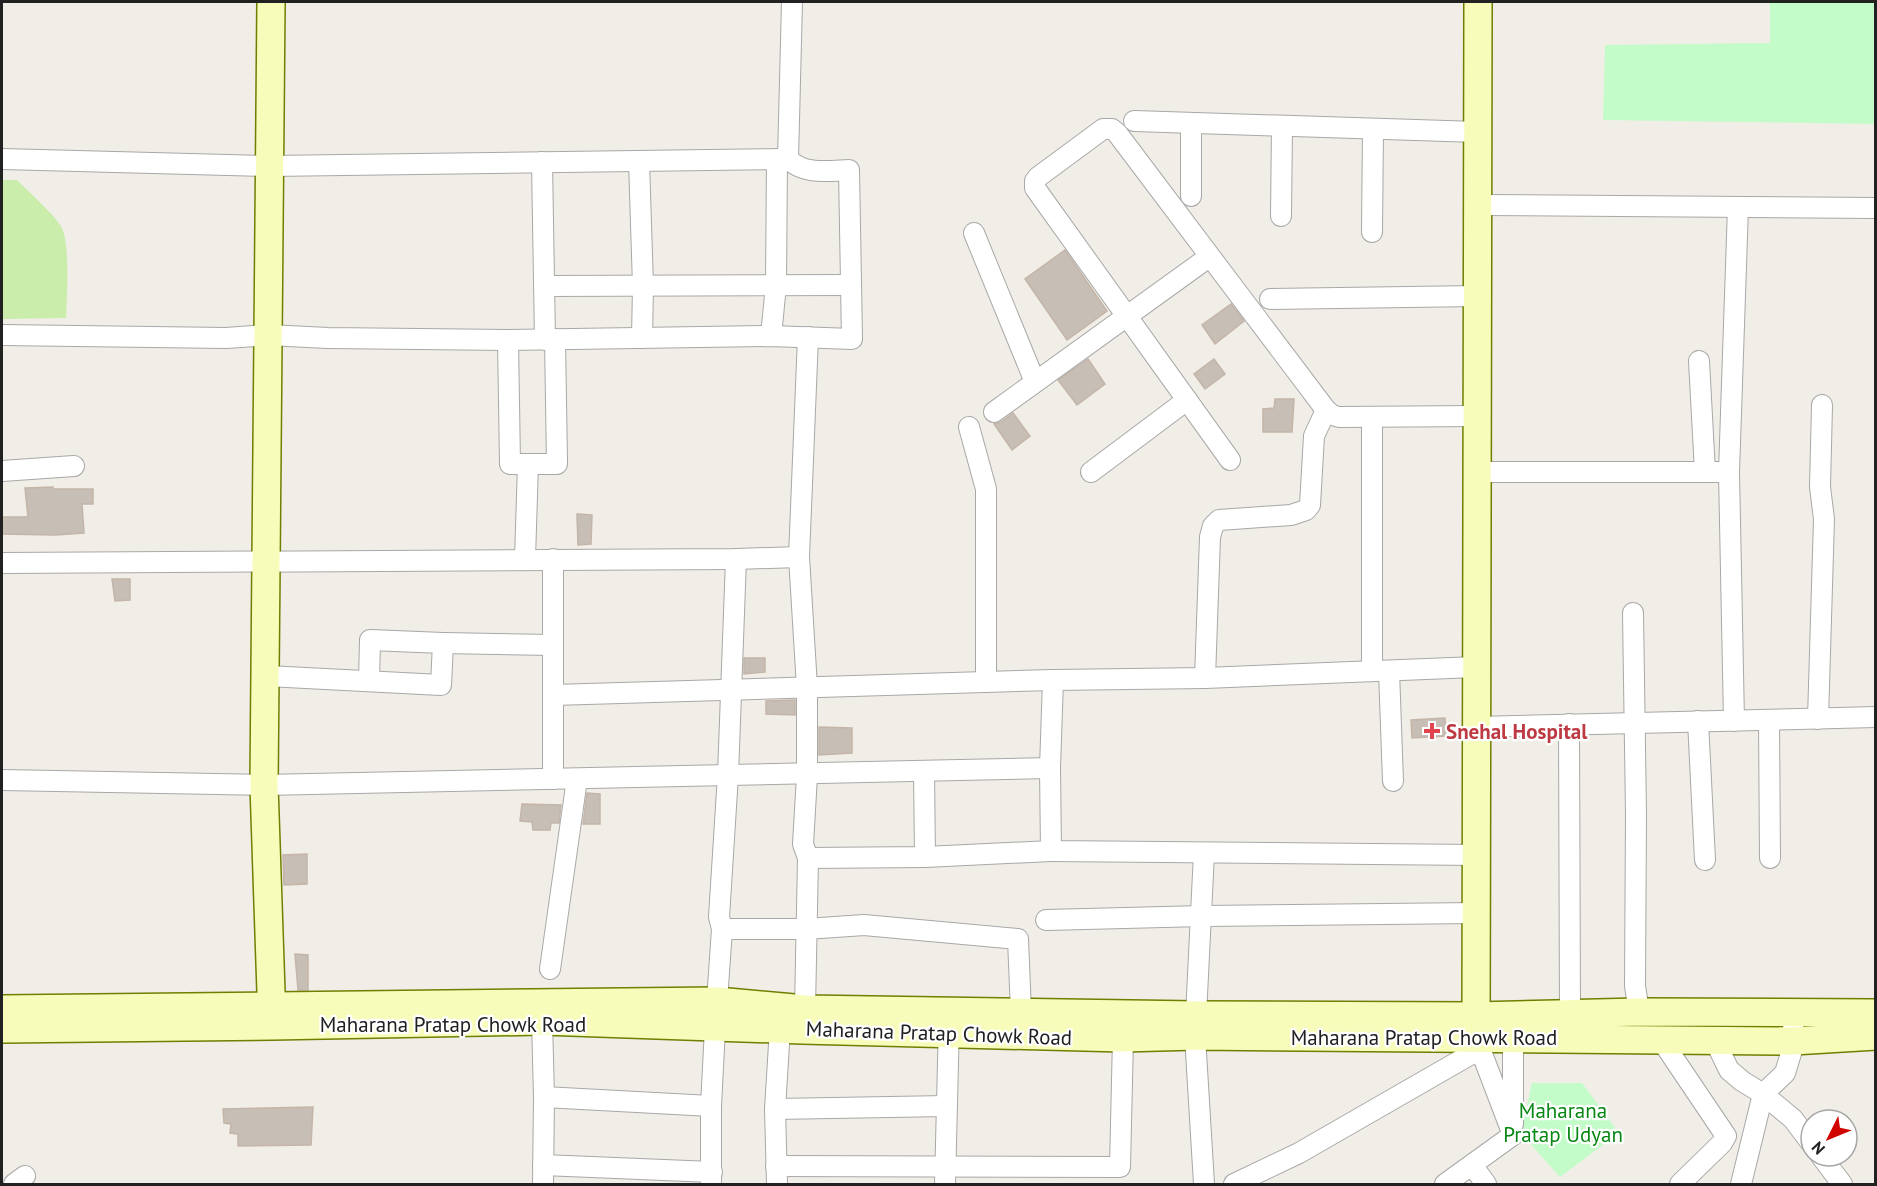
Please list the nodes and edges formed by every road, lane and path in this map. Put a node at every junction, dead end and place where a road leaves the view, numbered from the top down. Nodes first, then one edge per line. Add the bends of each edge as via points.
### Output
1 (271, 2) edge
2 (792, 2) edge
3 (1478, 2) edge
4 (1134, 121) dead end
5 (1191, 123) junction
6 (1282, 126) junction
7 (1373, 129) junction
8 (1477, 132) junction
9 (2, 159) edge
10 (782, 159) junction
11 (639, 161) junction
12 (542, 162) junction
13 (270, 166) junction
14 (1191, 196) dead end
15 (1478, 205) junction
16 (1738, 207) junction
17 (1875, 208) edge
18 (1281, 216) dead end
19 (1372, 232) dead end
20 (974, 233) dead end
21 (1209, 256) junction
22 (776, 285) junction
23 (851, 285) junction
24 (544, 286) junction
25 (643, 286) junction
26 (1477, 296) junction
27 (1270, 299) dead end
28 (1126, 316) junction
29 (268, 335) junction
30 (2, 336) edge
31 (771, 336) junction
32 (808, 337) junction
33 (642, 338) junction
34 (508, 340) junction
35 (550, 340) junction
36 (1699, 361) dead end
37 (1035, 382) junction
38 (1187, 400) junction
39 (1822, 405) dead end
40 (1326, 410) junction
41 (994, 412) dead end
42 (1477, 416) junction
43 (1372, 417) junction
44 (969, 427) dead end
45 (1230, 460) dead end
46 (528, 464) junction
47 (74, 466) dead end
48 (2, 471) edge
49 (1091, 472) dead end
50 (1477, 472) junction
51 (1705, 472) junction
52 (1729, 472) junction
53 (799, 557) junction
54 (525, 559) junction
55 (553, 559) junction
56 (736, 559) junction
57 (267, 562) junction
58 (2, 563) edge
59 (1633, 613) dead end
60 (443, 643) junction
61 (553, 645) junction
62 (1476, 667) junction
63 (1380, 671) junction
64 (267, 676) junction
65 (1205, 678) junction
66 (1053, 680) junction
67 (369, 681) junction
68 (986, 682) junction
69 (807, 687) junction
70 (732, 689) junction
71 (554, 695) junction
72 (1875, 717) edge
73 (1818, 719) junction
74 (1769, 720) junction
75 (1698, 721) junction
76 (1734, 721) junction
77 (1634, 723) junction
78 (1569, 724) junction
79 (1476, 727) junction
80 (1050, 768) junction
81 (924, 771) junction
82 (806, 773) junction
83 (728, 775) junction
84 (577, 778) junction
85 (553, 779) junction
86 (2, 780) edge
87 (1393, 781) dead end
88 (264, 786) junction
89 (1051, 851) junction
90 (1203, 853) junction
91 (1476, 855) junction
92 (925, 857) junction
93 (808, 858) junction
94 (1770, 858) dead end
95 (1705, 860) dead end
96 (1476, 913) junction
97 (1201, 917) junction
98 (1046, 920) dead end
99 (806, 928) junction
100 (722, 929) junction
101 (550, 969) dead end
102 (717, 1001) junction
103 (2, 1009) edge
104 (805, 1009) junction
105 (1021, 1012) junction
106 (1639, 1012) junction
107 (1794, 1012) junction
108 (1875, 1013) edge
109 (1570, 1014) junction
110 (272, 1016) junction
111 (542, 1021) junction
112 (949, 1022) junction
113 (1195, 1025) junction
114 (715, 1028) junction
115 (780, 1028) junction
116 (2, 1029) edge
117 (1477, 1034) junction
118 (1875, 1036) edge
119 (1123, 1038) junction
120 (1513, 1039) junction
121 (1662, 1041) junction
122 (1715, 1041) junction
123 (1792, 1041) junction
124 (1763, 1094) junction
125 (544, 1097) junction
126 (711, 1106) junction
127 (947, 1106) junction
128 (775, 1109) junction
129 (1799, 1127) edge
130 (1513, 1135) junction
131 (1472, 1165) junction
132 (1830, 1168) edge
133 (543, 1175) edge
134 (776, 1175) edge
135 (945, 1175) edge
136 (711, 1178) edge
137 (1204, 1185) edge
138 (1234, 1185) edge
139 (1445, 1185) edge
140 (1485, 1185) edge
141 (1680, 1185) edge
142 (1741, 1185) edge
143 (1842, 1185) edge

1 - 13 main road
2 - 10 street
3 - 8 main road
4 - 5 street
5 - 6 street
5 - 14 street
6 - 7 street
6 - 18 street
7 - 8 street
7 - 19 street
8 - 15 main road
9 - 13 street
10 - 11 street
10 - 22 street
10 - 23 street via 797,167 823,172 849,170
11 - 12 street
11 - 25 street
12 - 13 street
12 - 24 street
13 - 29 main road
15 - 16 street
15 - 26 main road
16 - 17 street
16 - 52 street
20 - 37 street
21 - 28 street
21 - 28 street via 1117,133 1107,128 1100,131 1038,177 1035,188
21 - 40 street
22 - 23 street
22 - 25 street
22 - 31 street
23 - 32 street via 852,339
24 - 25 street
24 - 35 street
25 - 33 street
26 - 27 street
26 - 42 main road
28 - 37 street
28 - 38 street
29 - 30 street
29 - 34 street
29 - 57 main road
31 - 32 street
31 - 33 street
32 - 53 street
33 - 35 street
34 - 35 street
34 - 46 street via 510,464
35 - 46 street via 557,464
36 - 51 street
37 - 41 street
38 - 45 street
38 - 49 street
39 - 73 street via 1824,519
40 - 43 street via 1339,417
40 - 65 street via 1314,436 1310,505 1306,510 1291,515 1219,520 1213,526
42 - 43 street
42 - 50 main road
43 - 63 street
44 - 68 street via 986,489
46 - 54 street
47 - 48 street
50 - 51 street
50 - 62 main road
51 - 52 street
52 - 76 street
53 - 56 street
53 - 69 street
54 - 55 street
54 - 57 street
55 - 56 street
55 - 61 street
56 - 70 street
57 - 58 street
57 - 64 main road
59 - 77 street
60 - 61 street
60 - 67 street via 370,640
60 - 67 street via 441,685
61 - 71 street
62 - 63 street
62 - 79 main road
63 - 65 street
63 - 87 street
64 - 67 street
64 - 88 main road
65 - 66 street
66 - 68 street
66 - 80 street
68 - 69 street
69 - 70 street
69 - 82 street
70 - 71 street
70 - 83 street
71 - 85 street
72 - 73 street
73 - 74 street
74 - 76 street
74 - 94 street
75 - 76 street
75 - 77 street
75 - 95 street
77 - 78 street
77 - 106 street via 1635,986
78 - 79 street
78 - 109 street
79 - 91 main road
80 - 81 street
80 - 89 street
81 - 82 street
81 - 92 street
82 - 83 street
82 - 93 street via 803,844
83 - 84 street
83 - 100 street via 719,917
84 - 85 street
84 - 101 street
85 - 88 street
86 - 88 street
88 - 110 main road
89 - 90 street
89 - 92 street
90 - 91 street
90 - 97 street
91 - 96 main road
92 - 93 street
93 - 99 street
96 - 97 street
96 - 117 main road
97 - 98 street
97 - 113 street
99 - 100 street
99 - 104 street
99 - 105 street via 864,926 1018,939
100 - 102 street
102 - 104 main road, Maharana Pratap Chowk Road
102 - 110 main road, Maharana Pratap Chowk Road
103 - 110 main road, Maharana Pratap Chowk Road
104 - 112 main road, Maharana Pratap Chowk Road
105 - 112 main road, Maharana Pratap Chowk Road
105 - 113 main road, Maharana Pratap Chowk Road
106 - 107 main road, Maharana Pratap Chowk Road
106 - 109 main road, Maharana Pratap Chowk Road
107 - 108 main road, Maharana Pratap Chowk Road
107 - 123 street
109 - 117 main road, Maharana Pratap Chowk Road
110 - 111 main road, Maharana Pratap Chowk Road
110 - 116 main road, Maharana Pratap Chowk Road
111 - 114 main road, Maharana Pratap Chowk Road
111 - 125 street
112 - 115 main road, Maharana Pratap Chowk Road
112 - 119 main road, Maharana Pratap Chowk Road
112 - 127 street
113 - 117 main road, Maharana Pratap Chowk Road
113 - 119 main road, Maharana Pratap Chowk Road
113 - 137 street
114 - 115 main road, Maharana Pratap Chowk Road
114 - 126 street
115 - 128 street
117 - 120 main road, Maharana Pratap Chowk Road
117 - 130 street
117 - 138 street via 1299,1153
118 - 123 main road, Maharana Pratap Chowk Road
119 - 135 street via 1120,1167
120 - 121 main road, Maharana Pratap Chowk Road
120 - 130 street
121 - 122 main road, Maharana Pratap Chowk Road
121 - 141 street via 1726,1136
122 - 123 main road, Maharana Pratap Chowk Road
122 - 124 street via 1729,1070
123 - 124 street via 1785,1073
124 - 129 street
124 - 142 street
125 - 126 street
125 - 133 street
126 - 136 street
127 - 128 street
127 - 135 street
128 - 134 street
130 - 131 street
131 - 139 street
131 - 140 street
132 - 143 street
133 - 136 street
134 - 135 street

